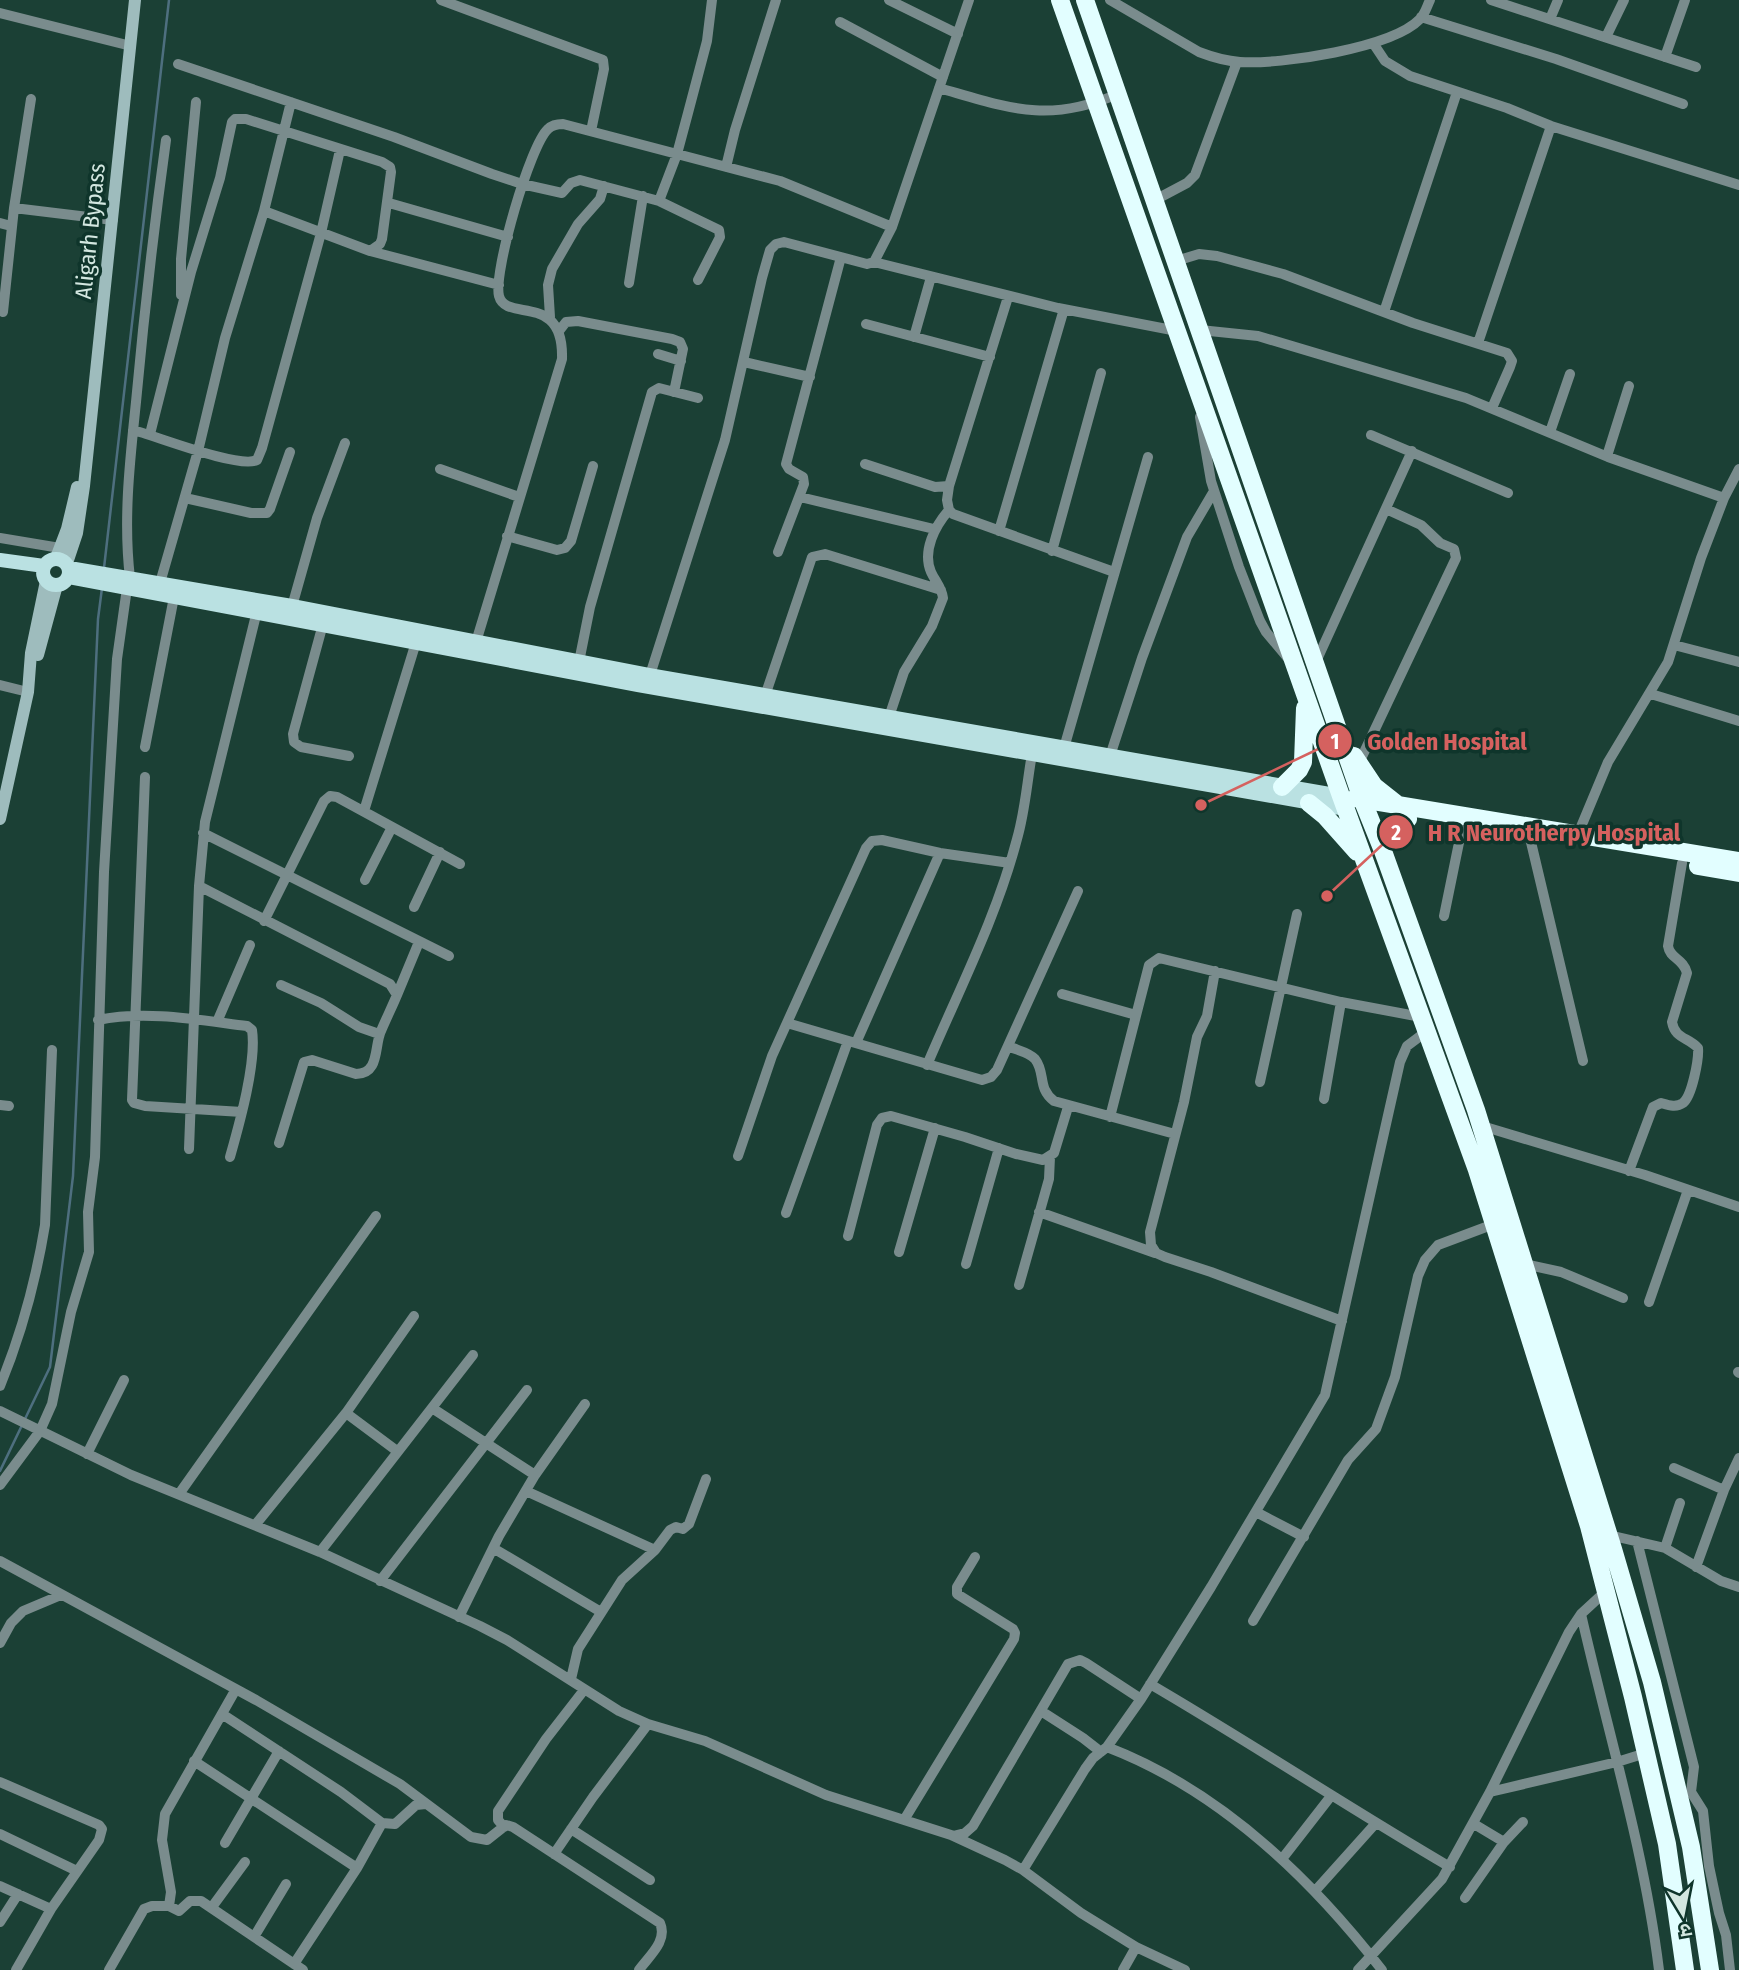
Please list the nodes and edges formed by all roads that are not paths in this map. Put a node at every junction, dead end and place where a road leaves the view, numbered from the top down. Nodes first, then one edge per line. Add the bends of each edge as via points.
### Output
1 (135, 0) edge
2 (441, 0) edge
3 (712, 0) edge
4 (775, 0) edge
5 (890, 0) edge
6 (970, 0) edge
7 (1060, 0) edge
8 (1085, 0) edge
9 (1110, 0) edge
10 (1430, 0) edge
11 (1491, 0) edge
12 (1558, 0) edge
13 (1623, 0) edge
14 (1685, 0) edge
15 (0, 13) edge
16 (1422, 18) junction
17 (1550, 19) junction
18 (840, 22) dead end
19 (958, 34) junction
20 (1606, 37) junction
21 (1373, 43) junction
22 (131, 46) junction
23 (1665, 57) junction
24 (1237, 62) junction
25 (178, 64) dead end
26 (1696, 67) dead end
27 (943, 77) junction
28 (939, 88) junction
29 (1457, 92) junction
30 (1118, 94) junction
31 (31, 99) dead end
32 (196, 102) dead end
33 (291, 102) junction
34 (1097, 103) junction
35 (1683, 104) dead end
36 (1550, 126) junction
37 (591, 131) junction
38 (284, 133) junction
39 (166, 141) dead end
40 (340, 150) junction
41 (677, 154) junction
42 (726, 167) junction
43 (522, 184) junction
44 (1739, 184) edge
45 (604, 186) junction
46 (643, 196) junction
47 (1154, 200) junction
48 (660, 201) junction
49 (389, 203) junction
50 (13, 208) junction
51 (264, 211) junction
52 (113, 220) junction
53 (0, 223) edge
54 (11, 226) junction
55 (892, 227) junction
56 (321, 233) junction
57 (508, 237) junction
58 (370, 251) junction
59 (841, 257) junction
60 (1176, 261) junction
61 (874, 262) junction
62 (931, 277) junction
63 (698, 280) dead end
64 (629, 283) dead end
65 (499, 285) junction
66 (1008, 297) junction
67 (182, 306) junction
68 (1064, 309) junction
69 (3, 312) dead end
70 (1384, 312) junction
71 (550, 317) junction
72 (866, 324) dead end
73 (1200, 330) junction
74 (559, 331) junction
75 (1178, 331) junction
76 (914, 337) junction
77 (1478, 343) junction
78 (658, 354) dead end
79 (990, 357) junction
80 (681, 361) junction
81 (744, 362) junction
82 (1101, 373) dead end
83 (1570, 374) dead end
84 (810, 377) junction
85 (1195, 379) junction
86 (1629, 386) dead end
87 (674, 392) junction
88 (698, 398) dead end
89 (1492, 408) junction
90 (133, 430) junction
91 (1550, 432) junction
92 (150, 434) junction
93 (1371, 435) dead end
94 (345, 443) dead end
95 (198, 451) junction
96 (1412, 451) junction
97 (290, 453) dead end
98 (1606, 456) junction
99 (1148, 457) dead end
100 (865, 464) dead end
101 (593, 466) dead end
102 (440, 469) dead end
103 (1739, 469) edge
104 (949, 486) junction
105 (1214, 491) junction
106 (1508, 493) dead end
107 (519, 497) junction
108 (800, 497) junction
109 (185, 498) junction
110 (1724, 498) junction
111 (1386, 509) junction
112 (949, 510) junction
113 (934, 529) junction
114 (999, 531) junction
115 (507, 536) junction
116 (0, 538) edge
117 (1052, 551) junction
118 (778, 552) dead end
119 (0, 560) edge
120 (0, 568) edge
121 (61, 570) junction
122 (1114, 572) junction
123 (123, 582) junction
124 (160, 583) junction
125 (941, 590) junction
126 (174, 597) junction
127 (257, 611) junction
128 (291, 612) junction
129 (323, 625) junction
130 (418, 637) junction
131 (476, 642) junction
132 (1674, 646) junction
133 (579, 662) junction
134 (1739, 662) edge
135 (1315, 665) junction
136 (1296, 668) junction
137 (650, 675) junction
138 (0, 685) edge
139 (29, 687) junction
140 (1305, 691) junction
141 (1651, 694) junction
142 (765, 696) junction
143 (889, 717) junction
144 (1739, 721) edge
145 (1338, 732) junction
146 (145, 747) dead end
147 (1064, 748) junction
148 (1032, 754) junction
149 (349, 756) dead end
150 (1110, 756) junction
151 (1359, 763) junction
152 (145, 777) dead end
153 (1282, 787) junction
154 (1309, 803) junction
155 (1354, 804) junction
156 (1, 811) edge
157 (364, 811) junction
158 (1403, 812) junction
159 (393, 827) junction
160 (1462, 828) junction
161 (203, 833) junction
162 (1578, 834) junction
163 (1530, 838) junction
164 (1383, 851) junction
165 (440, 852) junction
166 (940, 853) junction
167 (1739, 861) edge
168 (1010, 863) junction
169 (1682, 863) junction
170 (460, 864) dead end
171 (1367, 866) junction
172 (1739, 873) edge
173 (288, 877) junction
174 (365, 880) dead end
175 (199, 886) junction
176 (1078, 891) dead end
177 (414, 907) dead end
178 (1297, 914) dead end
179 (1444, 916) dead end
180 (264, 921) junction
181 (419, 942) junction
182 (250, 945) dead end
183 (449, 957) dead end
184 (1215, 971) junction
185 (281, 985) dead end
186 (1281, 987) junction
187 (1062, 994) dead end
188 (397, 995) junction
189 (1341, 1002) junction
190 (1136, 1015) junction
191 (136, 1016) junction
192 (194, 1019) junction
193 (99, 1020) junction
194 (217, 1022) junction
195 (787, 1023) junction
196 (1424, 1024) junction
197 (379, 1034) junction
198 (852, 1042) junction
199 (1008, 1046) junction
200 (52, 1050) dead end
201 (1583, 1061) dead end
202 (927, 1065) junction
203 (1260, 1082) dead end
204 (1324, 1099) dead end
205 (1068, 1107) junction
206 (190, 1108) junction
207 (242, 1112) junction
208 (1110, 1117) junction
209 (1482, 1126) junction
210 (935, 1128) junction
211 (1175, 1134) junction
212 (279, 1143) dead end
213 (999, 1148) junction
214 (189, 1149) dead end
215 (738, 1156) dead end
216 (230, 1157) dead end
217 (1049, 1157) junction
218 (1629, 1171) junction
219 (1688, 1190) junction
220 (1739, 1208) edge
221 (1039, 1212) junction
222 (786, 1213) dead end
223 (376, 1216) dead end
224 (1494, 1224) junction
225 (848, 1236) dead end
226 (899, 1252) dead end
227 (1156, 1253) junction
228 (966, 1264) dead end
229 (1524, 1264) junction
230 (1019, 1285) dead end
231 (1623, 1298) dead end
232 (1649, 1302) dead end
233 (414, 1316) dead end
234 (1342, 1321) junction
235 (473, 1355) dead end
236 (124, 1380) dead end
237 (0, 1386) edge
238 (527, 1390) dead end
239 (585, 1404) dead end
240 (432, 1408) junction
241 (0, 1411) edge
242 (346, 1413) junction
243 (36, 1429) junction
244 (485, 1444) junction
245 (397, 1451) junction
246 (88, 1454) junction
247 (1739, 1458) edge
248 (1674, 1468) dead end
249 (535, 1475) junction
250 (706, 1479) dead end
251 (0, 1485) edge
252 (1724, 1490) junction
253 (526, 1491) junction
254 (179, 1494) junction
255 (1680, 1503) dead end
256 (1256, 1512) junction
257 (256, 1524) junction
258 (1609, 1535) junction
259 (1304, 1537) junction
260 (1637, 1541) junction
261 (493, 1548) junction
262 (1665, 1548) junction
263 (655, 1550) junction
264 (320, 1552) junction
265 (975, 1557) dead end
266 (0, 1561) edge
267 (1696, 1567) junction
268 (380, 1581) junction
269 (1739, 1587) edge
270 (1606, 1591) junction
271 (61, 1595) junction
272 (601, 1612) junction
273 (1581, 1614) junction
274 (459, 1618) junction
275 (1253, 1621) dead end
276 (0, 1643) edge
277 (571, 1679) junction
278 (1150, 1684) junction
279 (236, 1689) junction
280 (584, 1690) junction
281 (1141, 1699) junction
282 (1041, 1711) junction
283 (222, 1714) junction
284 (648, 1724) junction
285 (1104, 1750) junction
286 (279, 1751) junction
287 (1646, 1753) junction
288 (194, 1761) junction
289 (1617, 1762) junction
290 (0, 1782) edge
291 (1490, 1792) junction
292 (1331, 1796) junction
293 (252, 1799) junction
294 (426, 1804) junction
295 (904, 1820) junction
296 (1523, 1822) dead end
297 (382, 1823) junction
298 (1376, 1823) junction
299 (1474, 1824) junction
300 (503, 1827) junction
301 (571, 1829) junction
302 (0, 1834) edge
303 (953, 1836) junction
304 (225, 1843) dead end
305 (1504, 1843) junction
306 (554, 1854) junction
307 (1282, 1859) junction
308 (245, 1862) dead end
309 (1450, 1867) junction
310 (358, 1868) junction
311 (1023, 1870) junction
312 (77, 1871) junction
313 (650, 1880) dead end
314 (286, 1884) dead end
315 (0, 1886) edge
316 (1315, 1891) junction
317 (18, 1894) junction
318 (1465, 1898) dead end
319 (169, 1906) junction
320 (212, 1907) junction
321 (51, 1909) junction
322 (0, 1922) edge
323 (1726, 1934) junction
324 (254, 1937) junction
325 (1739, 1945) edge
326 (1136, 1947) junction
327 (1371, 1956) junction
328 (298, 1967) edge
329 (16, 1970) edge
330 (109, 1970) edge
331 (639, 1970) edge
332 (1123, 1970) edge
333 (1185, 1970) edge
334 (1358, 1970) edge
335 (1382, 1970) edge
336 (1659, 1970) edge
337 (1685, 1970) edge
338 (1710, 1970) edge
339 (1730, 1970) edge

1 - 22 main road, Aligarh Bypass
2 - 37 street via 603,60
3 - 41 street
4 - 42 street
5 - 19 street
6 - 19 street
7 - 34 highway
8 - 30 highway
9 - 24 street via 1199,52
10 - 16 street
11 - 17 street
12 - 17 street
13 - 20 street
14 - 23 street
15 - 22 street
16 - 21 street
16 - 35 street
17 - 20 street
18 - 27 street
19 - 27 street
20 - 23 street
21 - 24 street via 1292,59
21 - 29 street via 1385,61 1402,72
22 - 52 main road, Aligarh Bypass
23 - 26 street
24 - 47 street via 1195,175
25 - 33 street
27 - 28 street
28 - 34 street via 1032,111 1064,111
28 - 55 street
29 - 36 street
29 - 70 street
30 - 34 street
30 - 47 highway
31 - 50 street
32 - 67 street via 181,259
33 - 38 street
33 - 43 street
34 - 75 highway
36 - 44 street
36 - 77 street
37 - 41 street
37 - 43 street via 563,124 549,128
38 - 40 street
38 - 51 street
38 - 67 street via 246,119 232,122
39 - 90 street
40 - 49 street via 390,167
40 - 56 street
41 - 42 street
41 - 48 street
42 - 55 street via 780,181
43 - 45 street via 562,193 575,181
43 - 57 street
45 - 46 street
45 - 71 street via 600,199 578,224 552,269
46 - 48 street
46 - 64 street
47 - 60 highway
48 - 63 street via 719,230 720,237
49 - 57 street
49 - 58 street via 380,244
50 - 52 street
50 - 54 street
51 - 56 street
51 - 95 street via 225,338
52 - 121 main road, Aligarh Bypass via 84,486 77,533
53 - 54 street
54 - 69 street
55 - 61 street
56 - 58 street
56 - 95 street via 260,455 251,463
57 - 65 street
58 - 65 street
59 - 61 street
59 - 81 street via 784,242 775,244 761,278
59 - 84 street
60 - 70 street via 1199,254 1217,256 1283,274
60 - 73 highway
61 - 62 street
62 - 66 street
62 - 76 street
65 - 71 street via 503,303
66 - 68 street
66 - 79 street
67 - 92 street
68 - 75 street
68 - 114 street
70 - 77 street
71 - 74 street
72 - 76 street
73 - 89 street via 1258,336
73 - 135 highway
74 - 80 street via 571,320 672,339 682,345
74 - 107 street via 562,359
75 - 85 highway
76 - 79 street
77 - 89 street via 1507,353 1511,361
78 - 80 street
79 - 104 street
80 - 87 street
81 - 84 street
81 - 137 street via 725,440
82 - 117 street
83 - 91 street
84 - 108 street via 786,464 803,477
85 - 105 street
85 - 136 highway
86 - 98 street
87 - 88 street
87 - 133 street via 659,388 652,392 590,607
89 - 91 street
90 - 92 street
90 - 123 street
91 - 98 street
92 - 95 street
93 - 96 street
94 - 128 street via 317,518
95 - 109 street
96 - 106 street
96 - 111 street
97 - 109 street via 267,513
98 - 110 street
99 - 122 street
100 - 104 street via 935,487
101 - 115 street via 565,548
102 - 107 street
103 - 110 street
104 - 112 street
105 - 136 street via 1260,621
105 - 150 street via 1187,537
107 - 115 street
108 - 113 street
108 - 118 street
109 - 124 street
110 - 132 street
111 - 135 street
111 - 151 street via 1421,525 1454,549 1456,558
112 - 113 street
112 - 114 street
113 - 125 street via 929,568
114 - 117 street
115 - 131 street
116 - 121 street
117 - 122 street
119 - 121 main road
120 - 121 main road
121 - 123 main road
121 - 139 main road, Aligarh Bypass
122 - 147 street
123 - 124 main road
123 - 126 main road
123 - 193 street
124 - 128 main road
125 - 142 street via 825,554 812,556
125 - 143 street via 941,604 904,671
126 - 127 main road
126 - 146 street
127 - 128 main road
127 - 161 street
128 - 129 main road
128 - 130 main road
129 - 130 main road
129 - 149 street via 294,742
130 - 131 main road
130 - 148 main road via 638,685
130 - 157 street
131 - 133 main road
132 - 134 street
132 - 141 street
133 - 137 main road
135 - 145 highway
136 - 140 highway
137 - 142 main road
138 - 139 street
139 - 156 main road, Aligarh Bypass
140 - 153 highway via 1303,762
140 - 155 highway
141 - 144 street
141 - 162 street via 1608,762
142 - 143 main road
143 - 147 main road
145 - 151 highway
145 - 155 highway
147 - 150 main road
148 - 154 main road
148 - 168 street
150 - 153 main road
151 - 158 highway via 1374,786
152 - 191 street
153 - 155 main road
154 - 155 main road
154 - 171 highway
155 - 158 highway
155 - 164 highway
155 - 171 highway
157 - 159 street
157 - 173 street via 337,797 324,800
158 - 160 highway
158 - 162 highway
158 - 164 highway via 1387,834
159 - 165 street
159 - 174 street
160 - 163 highway
160 - 179 street
161 - 173 street
161 - 175 street
162 - 167 highway
163 - 169 highway
163 - 201 street
164 - 209 highway
165 - 170 street
165 - 177 street
166 - 168 street
166 - 195 street via 882,839 872,841
166 - 198 street
168 - 202 street
169 - 172 highway
169 - 218 street via 1668,946 1687,973 1672,1022 1678,1035 1698,1048 1697,1067 1686,1100 1653,1107
171 - 196 highway
173 - 180 street
173 - 181 street
175 - 180 street
175 - 192 street
176 - 199 street
178 - 186 street
180 - 188 street via 390,984
181 - 183 street
181 - 188 street
182 - 194 street
184 - 186 street
184 - 190 street via 1153,960
184 - 211 street
185 - 197 street
186 - 189 street
186 - 203 street
187 - 190 street
188 - 197 street
189 - 196 street
189 - 204 street
190 - 208 street
191 - 192 street
191 - 193 street
191 - 206 street via 134,1103
192 - 194 street
192 - 206 street
193 - 243 street via 89,1252 54,1397
194 - 207 street via 252,1030
195 - 198 street
195 - 215 street
196 - 224 highway
196 - 234 street via 1400,1062
197 - 212 street via 374,1062 363,1074 312,1060 304,1062
198 - 202 street
198 - 222 street
199 - 202 street via 997,1070 982,1080
199 - 205 street via 1036,1060 1047,1096
200 - 237 street via 41,1251
205 - 208 street
205 - 217 street
206 - 207 street
206 - 214 street
207 - 216 street
208 - 211 street
209 - 218 street
209 - 229 highway
210 - 213 street
210 - 225 street via 891,1116 882,1118
210 - 226 street
211 - 227 street via 1150,1232
213 - 217 street via 1043,1160
213 - 228 street
217 - 221 street via 1049,1179
218 - 219 street
219 - 220 street
219 - 232 street
221 - 227 street
221 - 230 street
223 - 254 street
224 - 259 street via 1438,1245 1424,1260 1377,1429 1348,1460
224 - 270 highway
227 - 234 street
229 - 231 street via 1561,1272
229 - 258 highway
233 - 242 street
234 - 256 street via 1325,1395
235 - 240 street
236 - 246 street
238 - 244 street
239 - 249 street
240 - 244 street
240 - 245 street
241 - 243 street
242 - 245 street
242 - 257 street
243 - 246 street
243 - 251 street
244 - 249 street
244 - 268 street
245 - 264 street
246 - 254 street
247 - 252 street
248 - 252 street
249 - 253 street
250 - 263 street via 689,1524 670,1530
252 - 267 street
253 - 261 street
253 - 263 street
254 - 257 street
255 - 262 street
256 - 259 street
256 - 278 street
257 - 264 street
258 - 260 street
258 - 338 highway via 1652,1682 1691,1847
259 - 275 street
260 - 262 street
260 - 323 street via 1694,1767 1691,1791 1703,1811 1709,1866
261 - 272 street
261 - 274 street
262 - 267 street
263 - 272 street via 622,1580
264 - 268 street
265 - 295 street via 957,1594 1013,1629 1014,1639
266 - 271 street
267 - 269 street
268 - 274 street
270 - 273 street
270 - 287 highway
271 - 276 street via 23,1611
271 - 279 street
272 - 277 street via 578,1649
273 - 289 street
273 - 291 street
274 - 277 street via 508,1640
277 - 280 street
278 - 281 street
278 - 292 street
279 - 283 street
279 - 294 street via 400,1784
280 - 284 street
280 - 300 street via 498,1811
281 - 282 street via 1086,1663 1074,1661
281 - 285 street
282 - 285 street
282 - 303 street via 973,1826
283 - 286 street
283 - 288 street
284 - 295 street via 705,1741 827,1795
284 - 301 street
285 - 307 street via 1152,1766
285 - 311 street via 1084,1769
286 - 293 street
286 - 297 street
287 - 289 street
287 - 337 highway via 1667,1844
288 - 293 street
288 - 319 street via 162,1824 172,1898
289 - 291 street
289 - 336 street via 1642,1860
290 - 312 street via 99,1825 99,1840
291 - 299 street
292 - 298 street
292 - 307 street
293 - 304 street
293 - 310 street
294 - 297 street via 416,1805 395,1824
294 - 300 street via 471,1837 487,1840
295 - 303 street
296 - 305 street
297 - 310 street
298 - 309 street
298 - 316 street
299 - 305 street
299 - 309 street
300 - 306 street via 513,1827
301 - 306 street
301 - 313 street
302 - 312 street
303 - 311 street
305 - 318 street
306 - 331 street via 660,1923 662,1939
307 - 316 street
308 - 320 street
309 - 327 street
310 - 328 street
311 - 326 street via 1069,1906
312 - 321 street
314 - 324 street
315 - 317 street
316 - 327 street
317 - 321 street
317 - 322 street
319 - 320 street via 179,1911 195,1899
319 - 330 street via 144,1909
320 - 324 street
321 - 329 street
323 - 325 street
323 - 339 street
324 - 328 street
326 - 332 street
326 - 333 street
327 - 334 street
327 - 335 street

